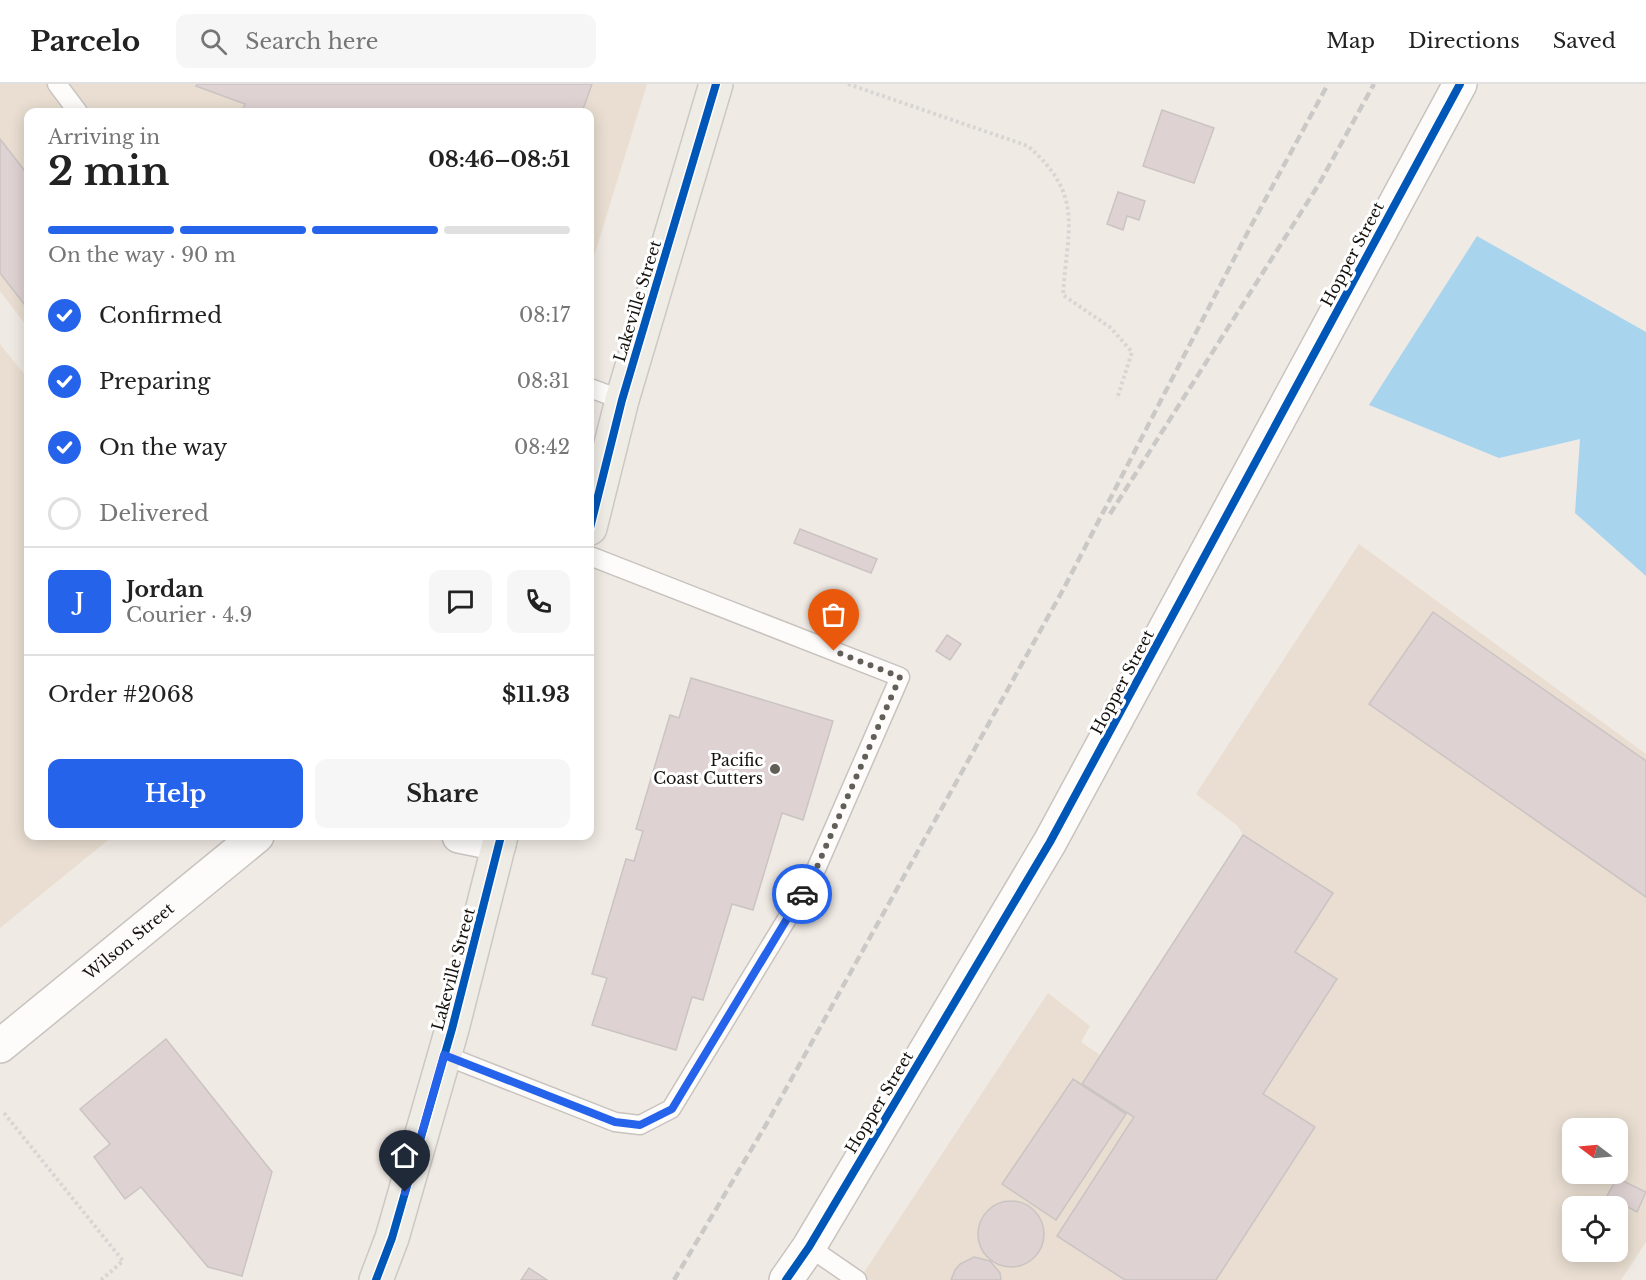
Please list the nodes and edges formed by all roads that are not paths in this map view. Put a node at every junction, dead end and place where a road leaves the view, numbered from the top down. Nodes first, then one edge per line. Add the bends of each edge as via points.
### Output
1 (57, 84) edge
2 (716, 84) edge
3 (1460, 84) edge
4 (75, 108) edge
5 (594, 390) edge
6 (622, 400) junction
7 (594, 512) edge
8 (594, 558) edge
9 (252, 840) edge
10 (500, 840) edge
11 (0, 1046) edge
12 (444, 1055) junction
13 (809, 1247) junction
14 (376, 1280) edge
15 (786, 1280) edge
16 (857, 1280) edge

1 - 4 lane
2 - 6 main road, Lakeville Street
3 - 13 street, Hopper Street via 1050,842
5 - 6 lane
6 - 7 main road, Lakeville Street
8 - 12 lane via 900,677 813,876 672,1109 640,1125 615,1122
9 - 11 street, Wilson Street
10 - 12 main road, Lakeville Street
12 - 14 main road, Lakeville Street via 392,1238
13 - 15 street, Hopper Street
13 - 16 lane

